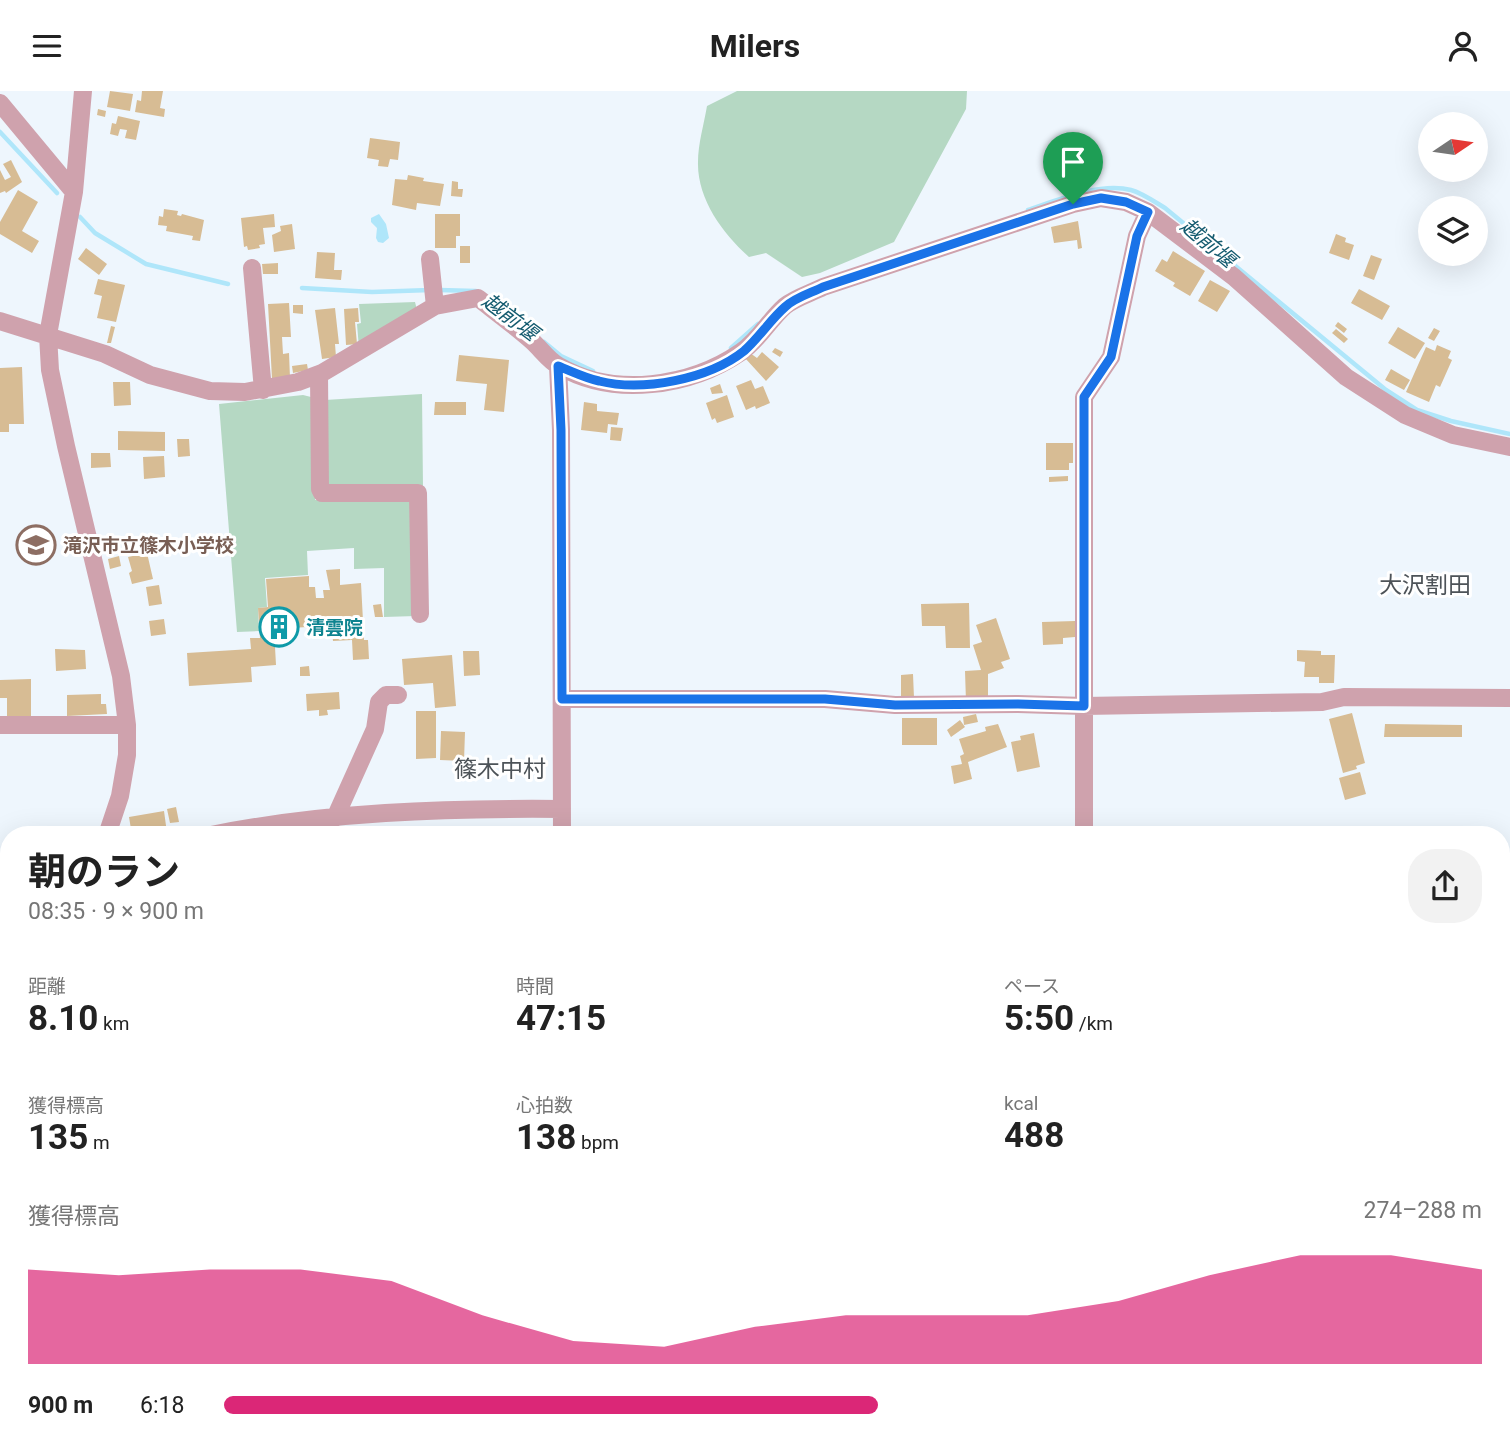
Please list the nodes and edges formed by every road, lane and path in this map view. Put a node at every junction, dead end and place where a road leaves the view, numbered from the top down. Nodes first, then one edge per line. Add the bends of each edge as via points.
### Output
1 (83, 91) edge
2 (0, 103) edge
3 (74, 192) junction
4 (1148, 212) junction
5 (430, 259) dead end
6 (253, 268) dead end
7 (434, 296) junction
8 (0, 321) edge
9 (48, 335) junction
10 (558, 366) junction
11 (319, 374) junction
12 (263, 390) junction
13 (1510, 447) edge
14 (420, 614) dead end
15 (398, 695) dead end
16 (1510, 698) edge
17 (562, 699) junction
18 (1084, 706) junction
19 (0, 725) edge
20 (127, 725) junction
21 (562, 809) junction
22 (335, 818) junction
23 (110, 826) edge
24 (257, 826) edge
25 (562, 826) edge
26 (1084, 826) edge

1 - 3 street
2 - 3 street
3 - 9 street
4 - 10 street via 1101,198 1073,204 823,287 786,305 744,351 693,375 632,386 598,381
4 - 13 street via 1234,277 1346,377 1405,415 1452,435
4 - 18 street via 1137,236 1111,357 1084,397
5 - 7 street
6 - 12 street
7 - 10 street via 478,298
7 - 11 street
8 - 9 street
9 - 12 street via 105,353 150,375 210,391
9 - 20 street via 53,382 121,676
10 - 17 street
11 - 12 street
11 - 14 street via 322,493 418,493
15 - 22 street via 386,695 379,702 375,729
16 - 18 street via 1344,697 1322,702
17 - 18 street via 825,699 895,705
17 - 21 street
18 - 26 street
19 - 20 street
20 - 23 street via 127,755
21 - 22 street
21 - 25 street
22 - 24 street

